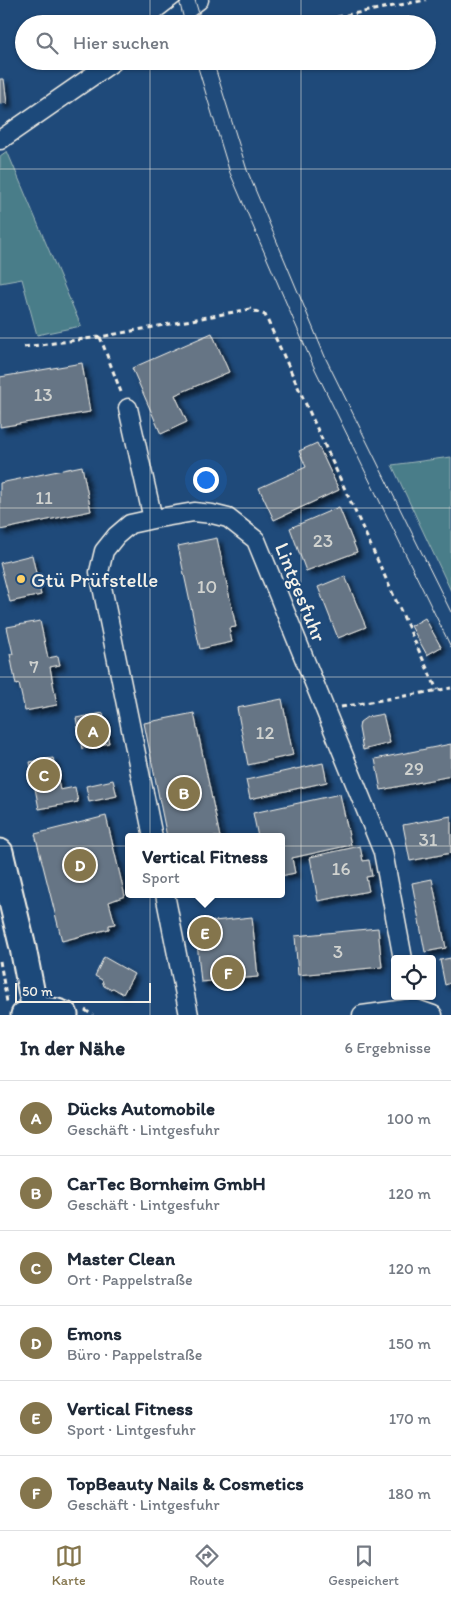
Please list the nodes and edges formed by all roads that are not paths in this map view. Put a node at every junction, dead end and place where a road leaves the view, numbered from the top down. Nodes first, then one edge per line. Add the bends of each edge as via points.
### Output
1 (199, 0) edge
2 (180, 15) edge
3 (101, 70) edge
4 (0, 140) edge
5 (128, 408) road end
6 (153, 518) junction
7 (152, 833) edge
8 (0, 852) edge
9 (166, 898) edge
10 (402, 955) edge
11 (412, 1002) edge
12 (22, 1010) edge
13 (66, 1015) edge
14 (189, 1015) edge
15 (362, 1015) edge
16 (433, 1015) edge

1 - 2 street
3 - 4 street
5 - 6 street
6 - 7 street, Lintgesfuhr via 130,524 116,536 104,550 99,572
6 - 10 street, Lintgesfuhr via 194,512 212,514 228,518 256,540 383,852
8 - 12 main road via 23,948
9 - 14 street
11 - 15 street
11 - 16 street
12 - 13 main road via 55,1010

